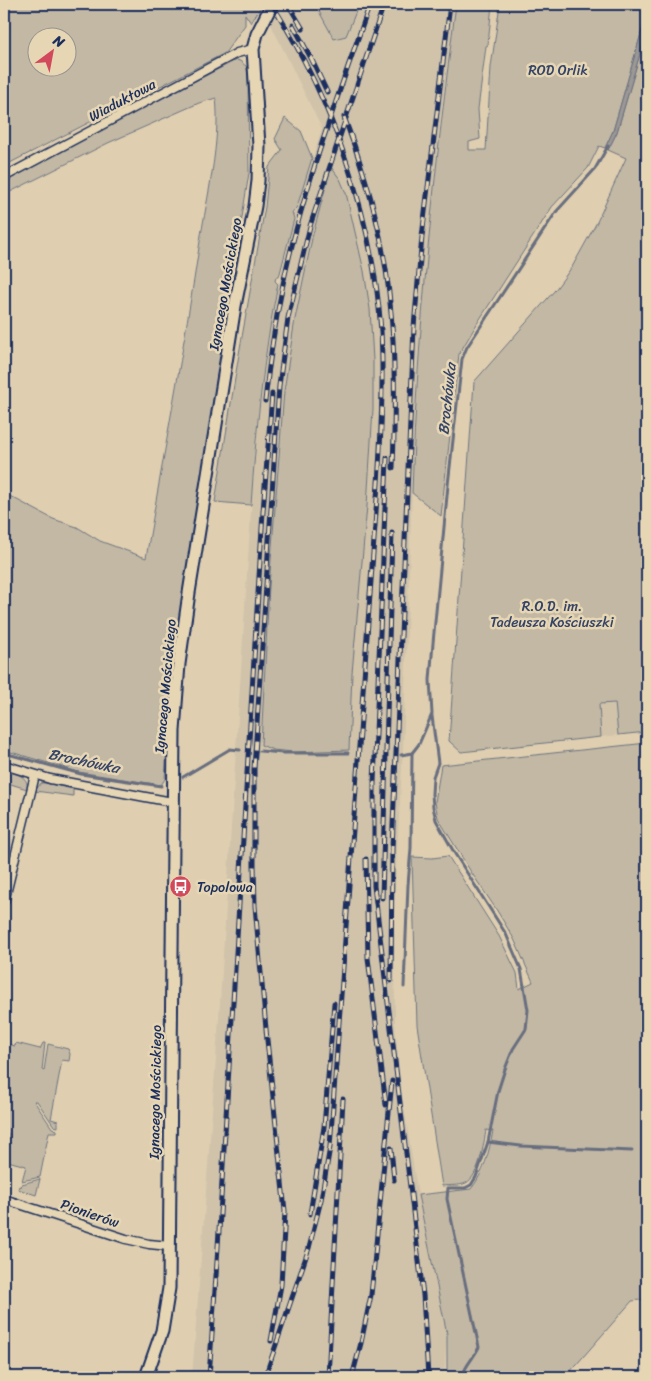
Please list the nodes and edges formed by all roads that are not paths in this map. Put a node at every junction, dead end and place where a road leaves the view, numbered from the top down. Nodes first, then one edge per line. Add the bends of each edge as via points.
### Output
1 (272, 4) edge
2 (253, 49) junction
3 (4, 177) edge
4 (4, 765) edge
5 (36, 775) junction
6 (172, 802) junction
7 (4, 902) edge
8 (4, 1199) edge
9 (169, 1246) junction
10 (146, 1377) edge

1 - 2 street, Ignacego Mościckiego
2 - 3 street, Wiaduktowa via 237,53
2 - 6 street, Ignacego Mościckiego via 258,181 235,306 179,664
4 - 5 street
5 - 6 street
5 - 7 street
6 - 9 street, Ignacego Mościckiego
8 - 9 street, Pionierów via 126,1239
9 - 10 street, Ignacego Mościckiego via 169,1288 162,1331

